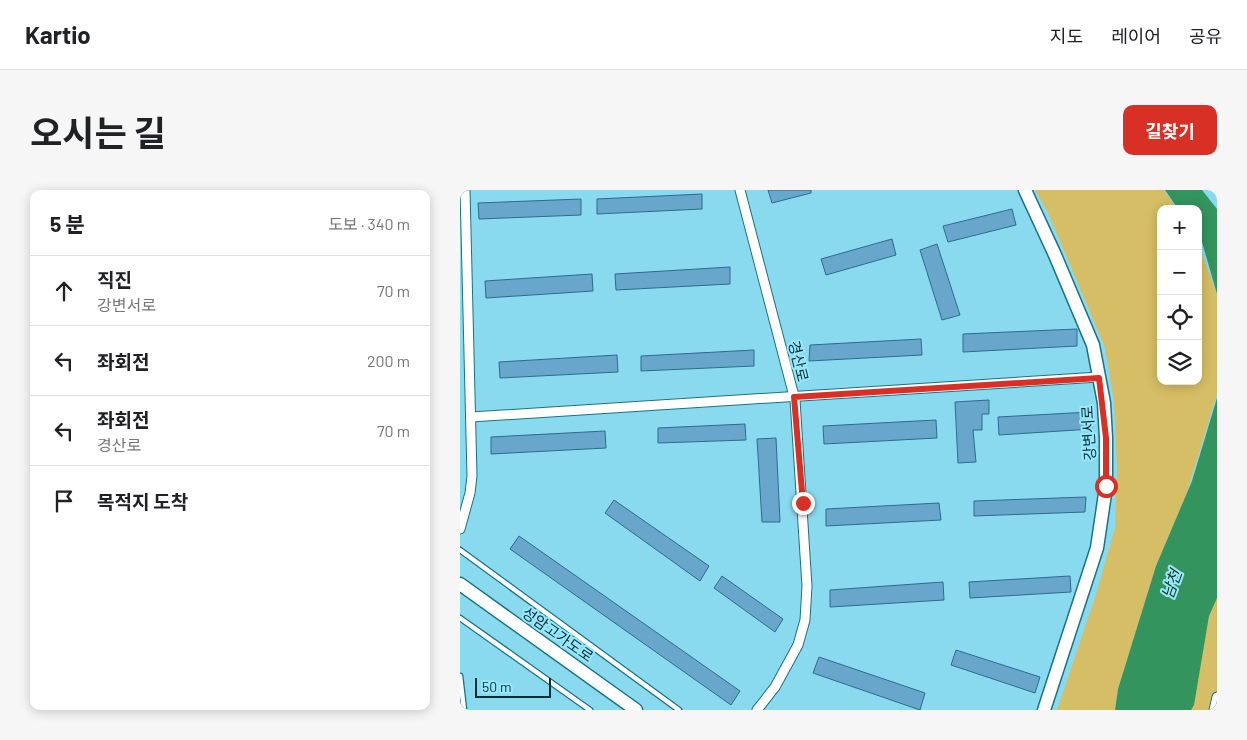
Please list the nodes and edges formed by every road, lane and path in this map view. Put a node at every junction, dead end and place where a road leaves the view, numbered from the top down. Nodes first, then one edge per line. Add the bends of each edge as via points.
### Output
1 (465, 190) edge
2 (740, 190) edge
3 (1025, 190) edge
4 (1099, 378) junction
5 (794, 397) junction
6 (471, 417) junction
7 (460, 529) edge
8 (460, 550) edge
9 (460, 584) edge
10 (460, 618) edge
11 (460, 676) edge
12 (1217, 696) edge
13 (464, 710) edge
14 (590, 710) edge
15 (636, 710) edge
16 (680, 710) edge
17 (757, 710) edge
18 (1044, 710) edge
19 (1214, 710) edge

1 - 6 street
2 - 5 street, 경산로
3 - 4 street, 강변서로 via 1093,346
4 - 5 street
4 - 18 street, 강변서로 via 1106,438 1103,512 1097,548
5 - 6 street
5 - 17 street, 경산로 via 807,606 802,634 791,662
6 - 7 street via 472,476
8 - 16 lane
9 - 15 street, 성암고가도로
10 - 14 lane
11 - 13 lane
12 - 19 street

